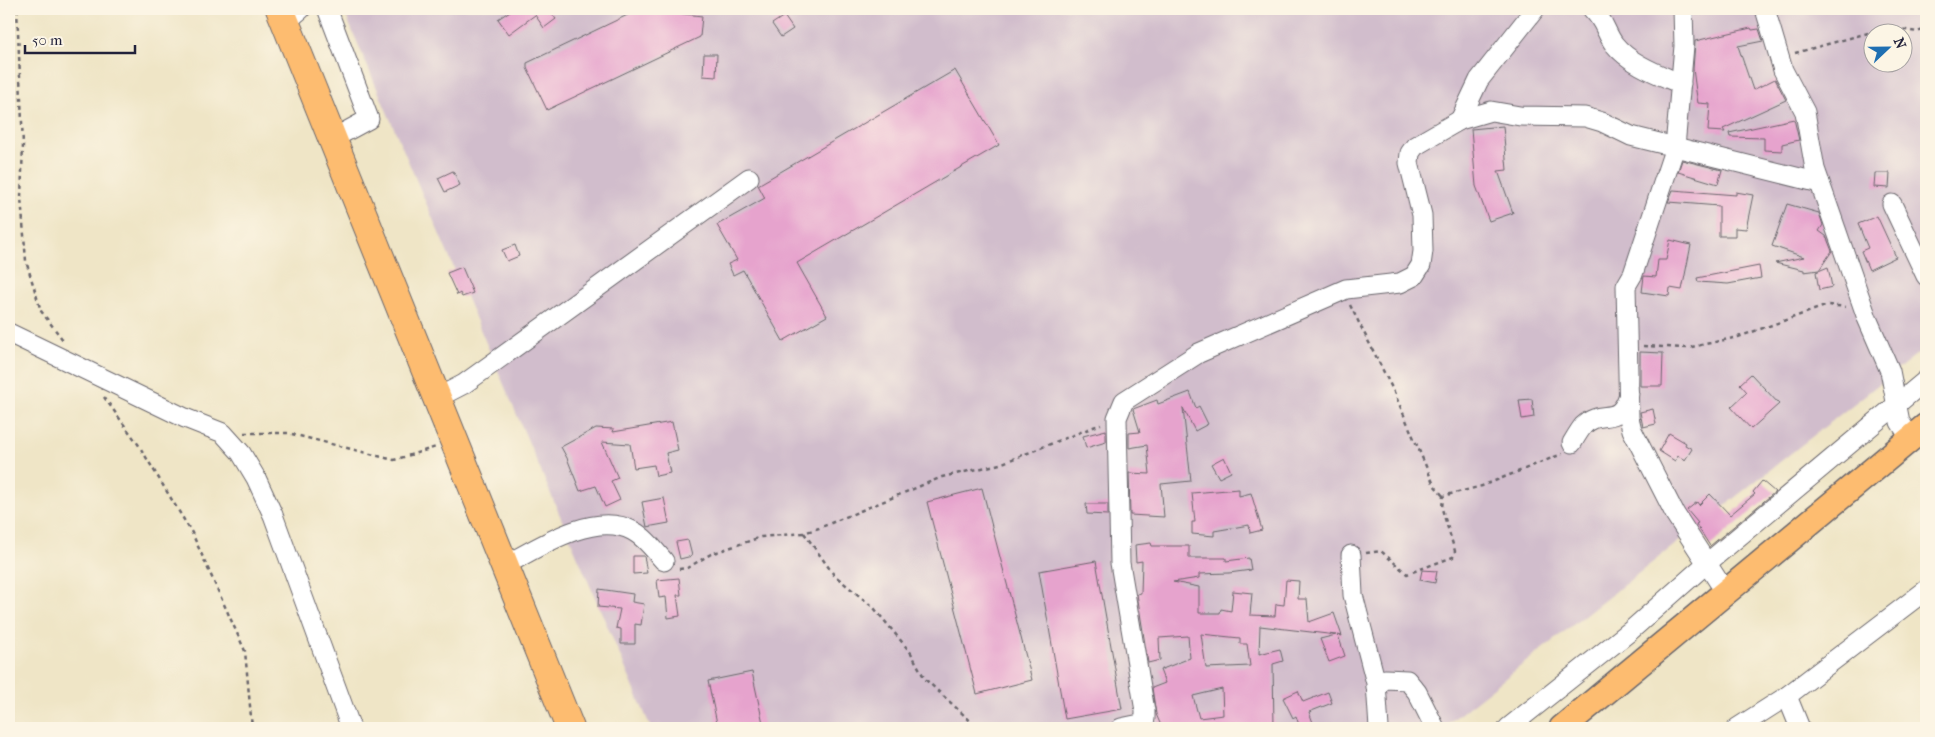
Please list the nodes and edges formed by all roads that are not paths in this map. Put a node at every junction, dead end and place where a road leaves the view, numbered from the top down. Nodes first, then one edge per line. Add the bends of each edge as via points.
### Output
1 (332, 9) edge
2 (1535, 9) edge
3 (1592, 9) edge
4 (1683, 9) edge
5 (1765, 9) edge
6 (289, 13) edge
7 (1681, 84) junction
8 (1460, 120) junction
9 (334, 138) junction
10 (1675, 147) junction
11 (749, 178) dead end
12 (1820, 183) junction
13 (1892, 204) dead end
14 (1926, 276) edge
15 (9, 333) edge
16 (1926, 380) edge
17 (1629, 393) junction
18 (437, 398) junction
19 (1896, 406) junction
20 (1919, 433) edge
21 (1572, 444) road end
22 (1351, 555) road end
23 (664, 560) road end
24 (1706, 564) junction
25 (504, 566) junction
26 (1926, 590) edge
27 (1726, 593) junction
28 (1376, 687) junction
29 (1787, 696) junction
30 (351, 728) edge
31 (570, 728) edge
32 (1121, 728) edge
33 (1379, 728) edge
34 (1435, 728) edge
35 (1508, 728) edge
36 (1562, 728) edge
37 (1738, 728) edge
38 (1800, 728) edge

1 - 9 street via 328,11 369,119
2 - 8 street via 1479,80
3 - 7 street via 1602,18 1612,42 1622,53 1647,69
4 - 7 street
5 - 12 street via 1790,85 1805,112
6 - 9 highway
7 - 10 street
8 - 10 street via 1491,111 1520,116 1586,118 1631,136
8 - 32 street via 1415,146 1410,153 1409,162 1422,215 1421,265 1414,276 1400,283 1346,289 1199,353 1124,401 1117,418 1120,563 1145,719 1140,724
9 - 18 highway
10 - 12 street
10 - 17 street via 1633,274 1626,286
11 - 18 street via 464,384
12 - 19 street via 1867,318 1890,371
13 - 14 street
15 - 30 street via 223,433 241,453 273,515
16 - 19 street
17 - 21 street via 1625,407 1616,415 1599,417 1584,426
17 - 24 street via 1632,430 1675,514
18 - 25 highway
19 - 20 street via 1900,422
19 - 24 street
20 - 27 main road
22 - 28 street via 1353,595
23 - 25 street via 635,532 614,523 580,529
24 - 27 street
24 - 35 street via 1629,632
25 - 31 highway
26 - 29 street
27 - 36 main road
28 - 33 street
28 - 34 street via 1385,679 1407,680 1418,692
29 - 37 street
29 - 38 street

